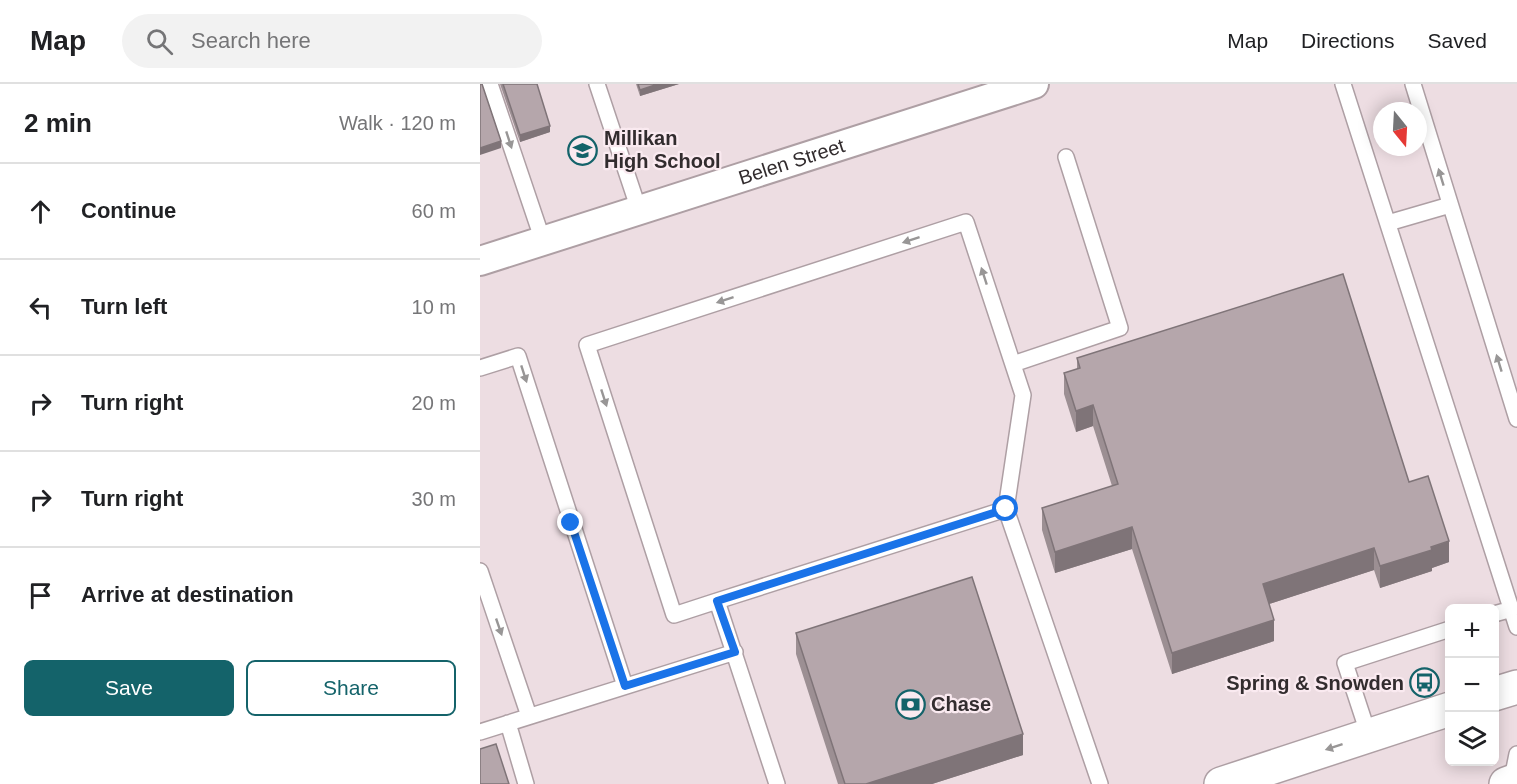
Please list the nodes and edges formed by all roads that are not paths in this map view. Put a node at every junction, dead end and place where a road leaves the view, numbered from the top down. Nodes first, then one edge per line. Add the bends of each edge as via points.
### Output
1 (490, 84) edge
2 (597, 84) edge
3 (1034, 84) edge
4 (1343, 84) edge
5 (1413, 84) edge
6 (978, 93) edge
7 (1066, 157) dead end
8 (1450, 205) junction
9 (639, 210) junction
10 (1388, 223) junction
11 (543, 241) junction
12 (480, 261) edge
13 (1013, 364) junction
14 (480, 368) edge
15 (1517, 419) edge
16 (1006, 509) junction
17 (480, 571) edge
18 (717, 601) junction
19 (1512, 609) junction
20 (1499, 613) edge
21 (1517, 627) edge
22 (1445, 630) edge
23 (735, 652) junction
24 (625, 686) junction
25 (1517, 687) edge
26 (1499, 692) edge
27 (1445, 710) edge
28 (529, 716) junction
29 (508, 723) junction
30 (480, 732) edge
31 (1369, 736) junction
32 (526, 784) edge
33 (777, 784) edge
34 (1100, 784) edge
35 (1221, 784) edge

1 -> 11 lane
2 - 9 lane
3 - 6 street, Belen Street
4 - 10 lane
8 -> 5 lane
6 - 9 street, Belen Street
7 - 13 lane via 1120,328
8 - 10 lane
15 -> 8 lane
9 - 11 street, Belen Street
10 - 19 lane
11 - 12 street, Belen Street
13 - 16 lane via 1023,395
13 -> 18 lane via 966,222 587,345 674,615
14 -> 24 lane via 518,356
16 - 18 lane
16 - 34 lane
17 -> 28 lane
18 - 23 lane
19 - 20 lane
19 - 21 lane
22 - 31 lane via 1345,663
23 - 24 lane
23 - 33 lane
24 - 28 lane
25 - 26 main road
27 - 31 main road
28 - 29 lane
29 - 30 lane
29 - 32 lane
31 -> 35 main road

